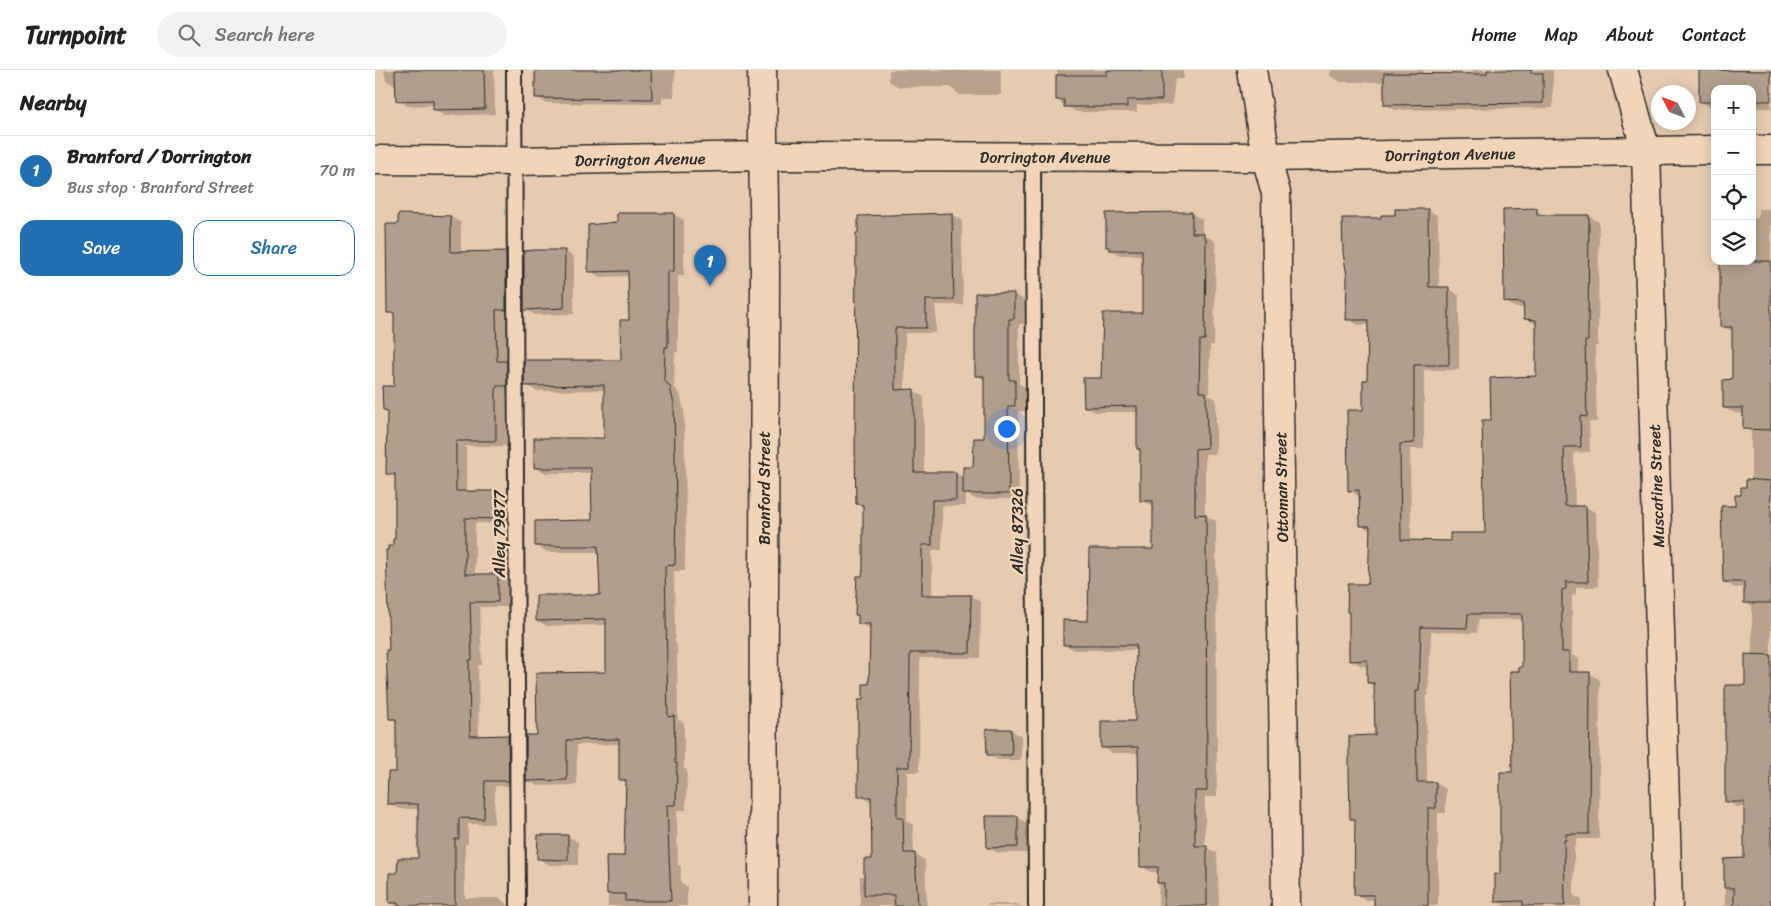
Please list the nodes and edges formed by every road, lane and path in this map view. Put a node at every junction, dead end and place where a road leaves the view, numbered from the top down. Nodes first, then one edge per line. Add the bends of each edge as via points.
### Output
1 (514, 70) edge
2 (762, 70) edge
3 (1252, 70) edge
4 (1623, 70) edge
5 (1711, 150) edge
6 (1756, 150) edge
7 (1771, 150) edge
8 (1646, 151) junction
9 (763, 156) junction
10 (1033, 156) junction
11 (1266, 157) junction
12 (375, 160) edge
13 (514, 162) junction
14 (518, 906) edge
15 (763, 906) edge
16 (1036, 906) edge
17 (1287, 906) edge
18 (1668, 906) edge

1 - 13 lane, Alley 79877
2 - 9 street, Branford Street
3 - 11 street, Ottoman Street
4 - 8 street, Muscatine Street
5 - 8 street, Dorrington Avenue
6 - 7 street
8 - 11 street, Dorrington Avenue
8 - 18 street, Muscatine Street
9 - 10 street, Dorrington Avenue
9 - 13 street, Dorrington Avenue
9 - 15 street, Branford Street
10 - 11 street, Dorrington Avenue
10 - 16 lane, Alley 87326
11 - 17 street, Ottoman Street via 1277,193
12 - 13 street, Dorrington Avenue
13 - 14 lane, Alley 79877

